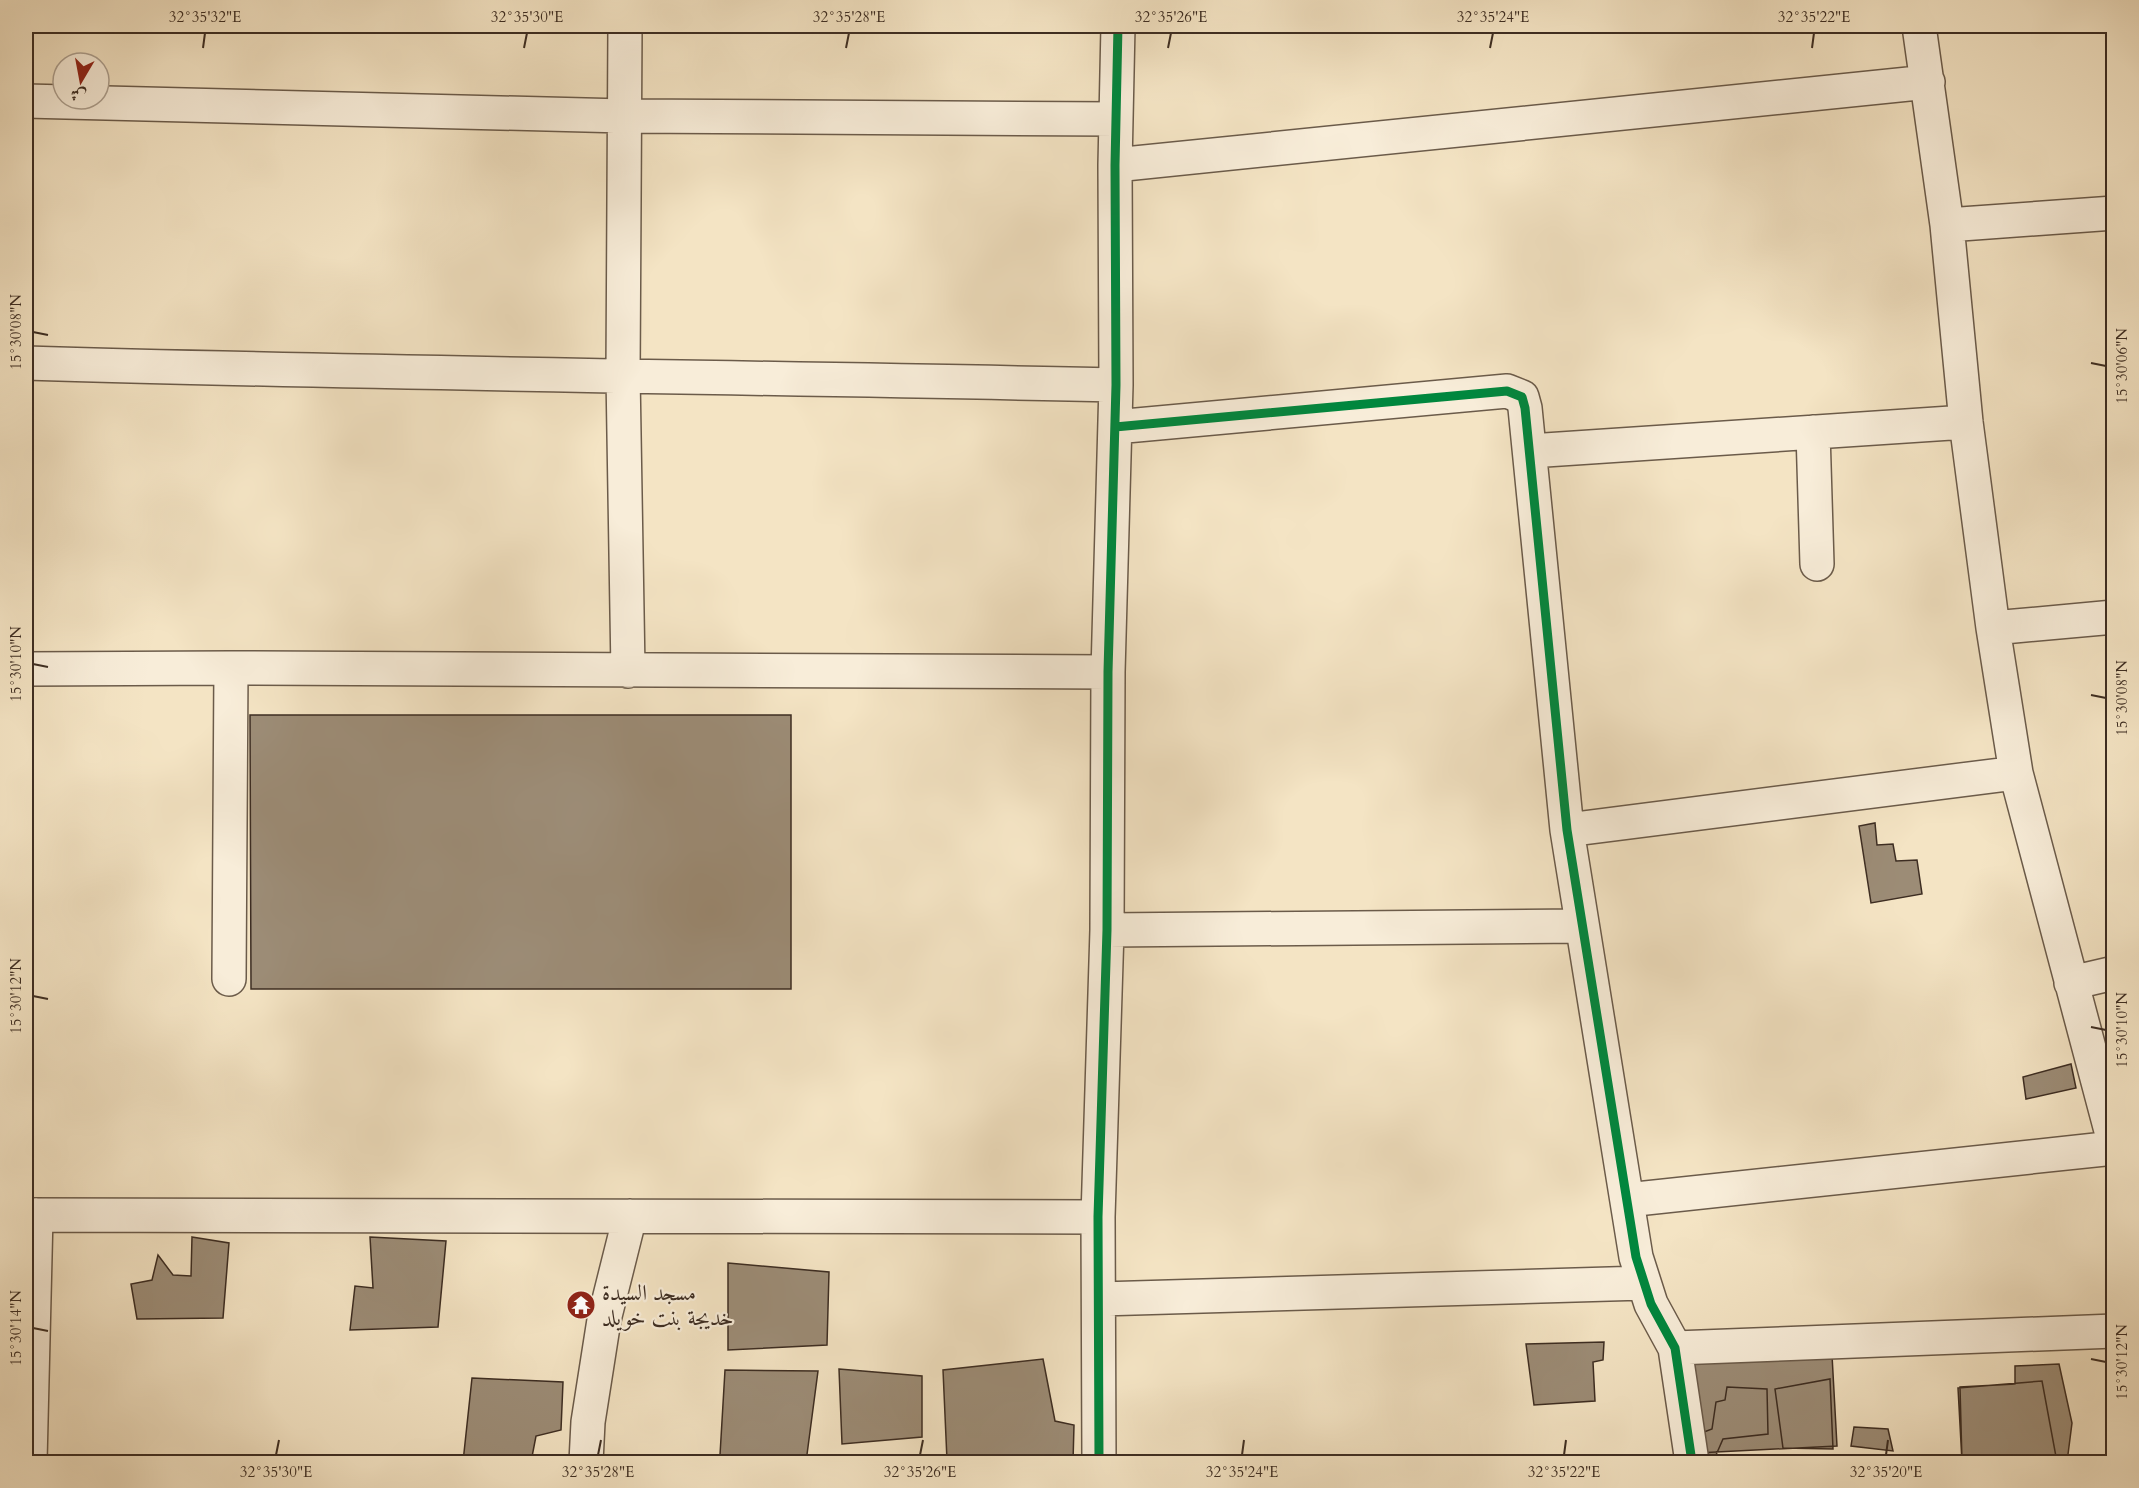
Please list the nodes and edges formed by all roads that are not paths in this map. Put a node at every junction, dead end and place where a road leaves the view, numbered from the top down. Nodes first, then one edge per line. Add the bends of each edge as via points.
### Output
1 (626, 26) edge
2 (1118, 26) edge
3 (1919, 26) edge
4 (1928, 82) junction
5 (26, 101) edge
6 (624, 116) junction
7 (1116, 119) junction
8 (1115, 165) junction
9 (2114, 213) edge
10 (1947, 225) junction
11 (26, 363) edge
12 (624, 375) junction
13 (1116, 385) junction
14 (1966, 422) junction
15 (1115, 428) junction
16 (1813, 432) junction
17 (1530, 451) junction
18 (1817, 564) dead end
19 (2114, 617) edge
20 (1993, 628) junction
21 (231, 668) junction
22 (26, 669) edge
23 (628, 671) junction
24 (1108, 672) junction
25 (2016, 773) junction
26 (1567, 830) junction
27 (1582, 926) junction
28 (1107, 930) junction
29 (2114, 973) edge
30 (228, 979) dead end
31 (2071, 983) junction
32 (2114, 1142) edge
33 (2114, 1148) edge
34 (1627, 1200) junction
35 (31, 1215) edge
36 (630, 1216) junction
37 (1098, 1217) junction
38 (1644, 1283) junction
39 (1100, 1299) junction
40 (2114, 1331) edge
41 (1675, 1348) junction
42 (30, 1462) edge
43 (586, 1462) edge
44 (1099, 1462) edge
45 (1692, 1462) edge

1 - 6 street
2 - 7 street
3 - 4 street
4 - 8 street
4 - 10 street
5 - 6 street
6 - 7 street
6 - 12 street
7 - 8 street
8 - 13 street
9 - 10 street
10 - 14 street
11 - 12 street
12 - 13 street
12 - 23 street
13 - 15 street
14 - 16 street
14 - 20 street
15 - 17 street via 1507,391 1522,397
15 - 24 street
16 - 17 street
16 - 18 street
17 - 26 street
19 - 20 street
20 - 25 street
21 - 22 street
21 - 23 street
21 - 30 street
23 - 24 street
24 - 28 street
25 - 26 street
25 - 31 street
26 - 27 street
27 - 28 street
27 - 34 street
28 - 37 street
29 - 31 street
31 - 32 street
33 - 34 street
34 - 38 street
35 - 36 street
35 - 42 street
36 - 37 street
36 - 43 street via 604,1320 588,1422
37 - 39 street
38 - 39 street
38 - 41 street
39 - 44 street
40 - 41 street
41 - 45 street

